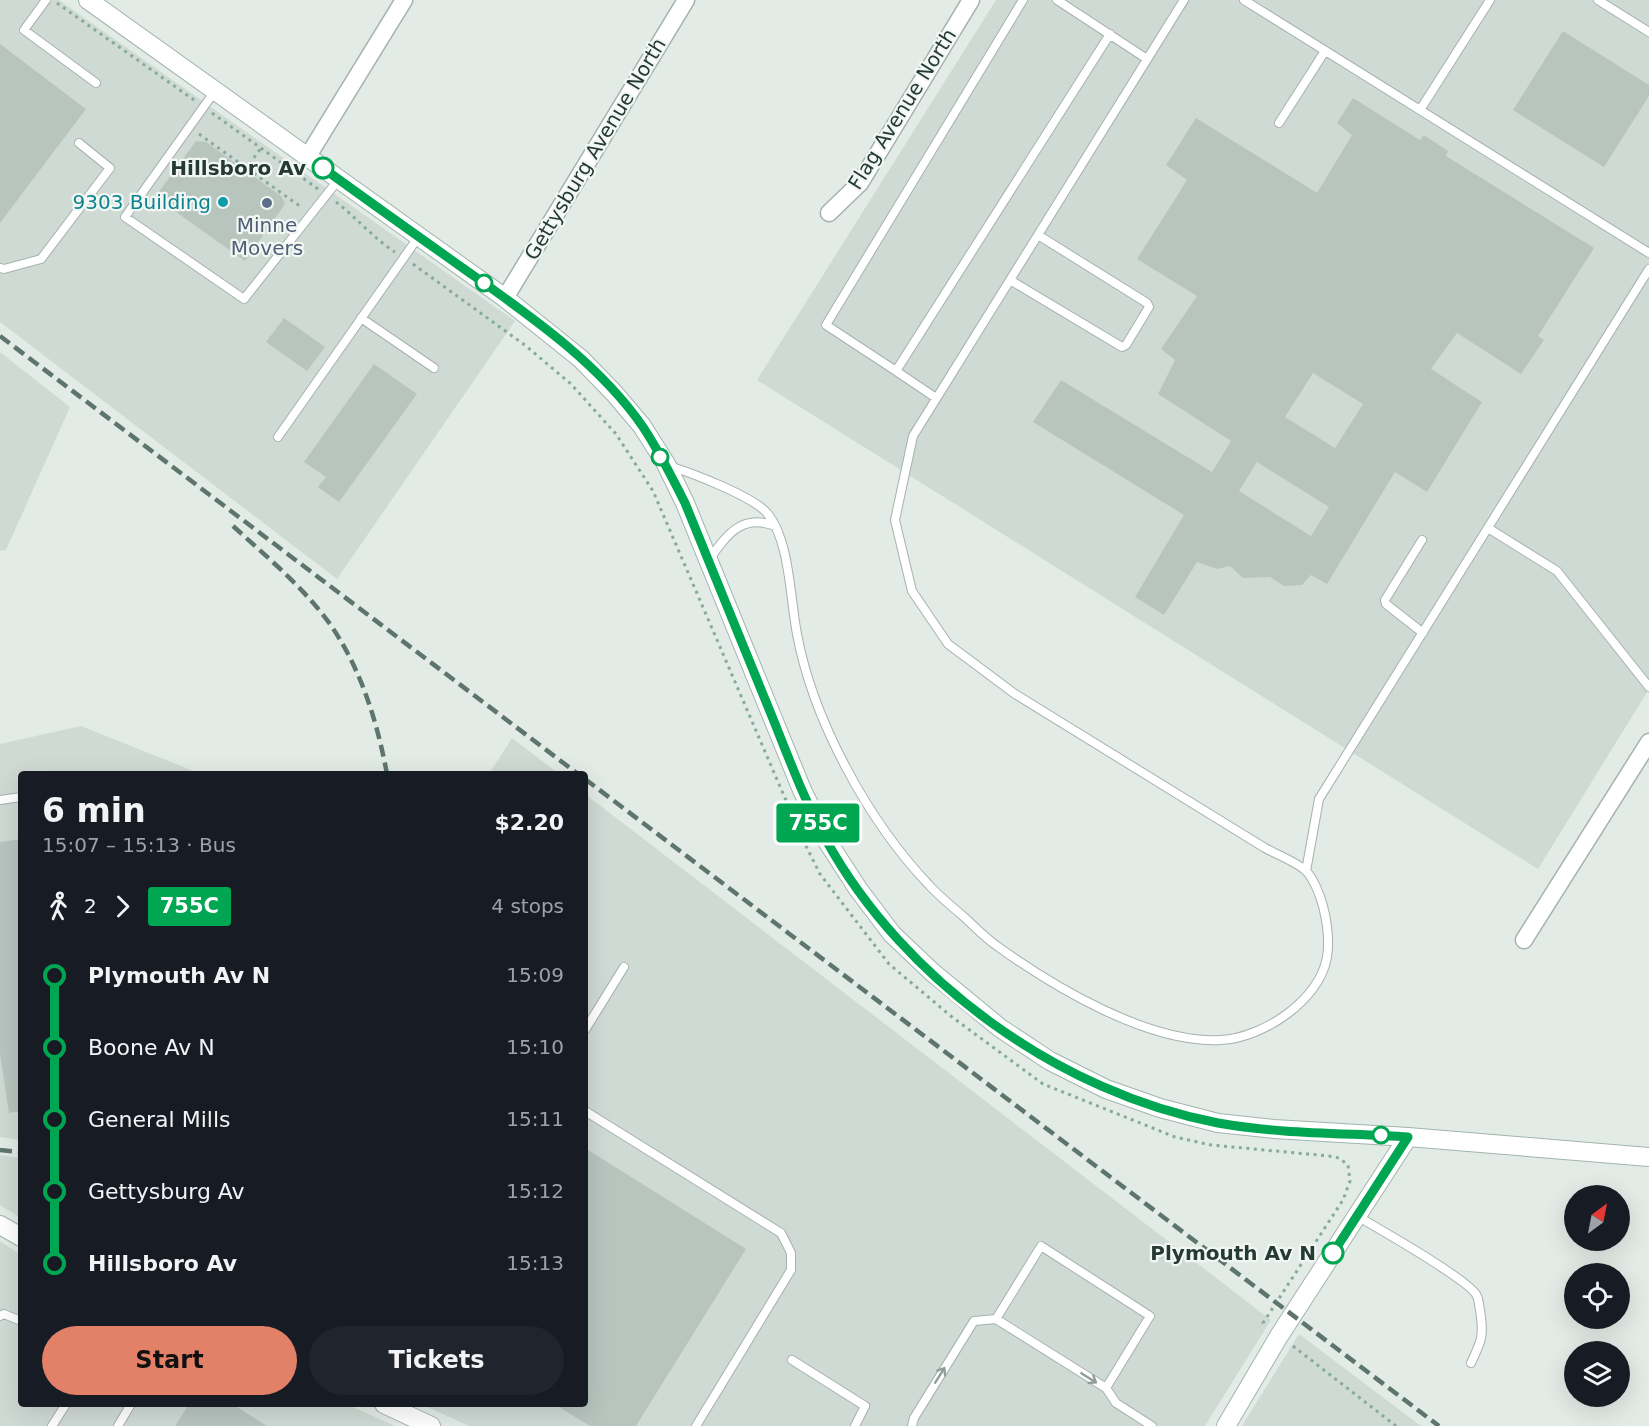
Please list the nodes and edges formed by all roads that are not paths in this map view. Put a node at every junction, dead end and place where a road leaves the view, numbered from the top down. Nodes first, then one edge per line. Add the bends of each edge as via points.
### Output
1 (88, 0) edge
2 (404, 0) edge
3 (686, 0) edge
4 (971, 0) edge
5 (1023, 0) edge
6 (1057, 0) edge
7 (1184, 0) edge
8 (1244, 0) edge
9 (1490, 0) edge
10 (1598, 0) edge
11 (46, 1) edge
12 (1649, 32) edge
13 (1110, 34) junction
14 (1325, 51) junction
15 (1147, 59) junction
16 (96, 83) dead end
17 (216, 91) junction
18 (1420, 110) junction
19 (1280, 123) dead end
20 (79, 143) dead end
21 (308, 156) junction
22 (339, 179) junction
23 (829, 213) dead end
24 (1038, 235) junction
25 (419, 236) junction
26 (1649, 253) edge
27 (0, 268) edge
28 (1649, 268) edge
29 (1010, 280) junction
30 (505, 298) junction
31 (361, 318) junction
32 (434, 368) dead end
33 (896, 371) junction
34 (936, 398) junction
35 (278, 437) dead end
36 (666, 464) junction
37 (776, 526) junction
38 (1488, 528) junction
39 (1422, 540) dead end
40 (709, 560) junction
41 (1423, 633) junction
42 (1649, 687) edge
43 (1649, 742) edge
44 (18, 797) edge
45 (0, 800) edge
46 (1306, 870) junction
47 (1524, 940) dead end
48 (624, 967) dead end
49 (588, 1025) edge
50 (588, 1113) edge
51 (1408, 1137) junction
52 (1649, 1157) edge
53 (1357, 1215) junction
54 (0, 1225) edge
55 (18, 1235) edge
56 (0, 1316) edge
57 (996, 1319) junction
58 (18, 1321) edge
59 (792, 1360) dead end
60 (1471, 1363) dead end
61 (1106, 1388) junction
62 (64, 1407) edge
63 (129, 1407) edge
64 (390, 1407) edge
65 (51, 1426) edge
66 (118, 1426) edge
67 (431, 1426) edge
68 (696, 1426) edge
69 (855, 1426) edge
70 (912, 1426) edge
71 (1152, 1426) edge
72 (1226, 1426) edge

1 - 17 street
2 - 21 street
3 - 30 street, Gettysburg Avenue North
4 - 23 street, Flag Avenue North via 860,183
5 - 33 lane via 826,325
6 - 13 lane
7 - 15 lane
8 - 14 lane
9 - 18 lane
10 - 12 lane
11 - 16 lane via 24,30
13 - 15 lane
13 - 33 lane
14 - 18 lane
14 - 19 lane
15 - 24 lane
17 - 21 street
17 - 22 lane via 125,217 244,299
18 - 26 lane
20 - 27 lane via 110,168 41,259
21 - 22 street
22 - 25 street
24 - 29 lane
24 - 29 lane via 1147,303 1149,307 1126,345 1122,347
25 - 30 street
25 - 31 lane
28 - 38 lane
29 - 34 lane
30 - 36 street via 590,367 642,426
31 - 32 lane
31 - 35 lane
33 - 34 lane
34 - 46 lane via 913,436 895,520 912,591 948,644 1015,694
36 - 37 lane via 750,500 765,510
36 - 40 street
37 - 40 lane via 763,521 728,533
37 - 46 lane via 796,634 811,688 840,756 882,827 928,885 995,945 1070,994 1143,1026 1185,1039 1223,1040 1261,1030 1313,990 1327,958 1328,925 1321,898
38 - 41 lane
38 - 42 lane via 1557,571
39 - 41 lane via 1385,600
40 - 51 street via 802,790 827,841 892,934 974,1009 1050,1061 1106,1089 1160,1108 1230,1124
41 - 46 lane via 1319,799
43 - 47 street
44 - 45 lane
48 - 49 lane
50 - 68 lane via 781,1233 791,1253 791,1270
51 - 52 street
51 - 53 street
53 - 60 lane via 1472,1289 1484,1332
53 - 72 street
54 - 55 street
56 - 58 lane
57 -> 61 lane
57 - 61 lane via 1041,1246 1150,1316
70 -> 57 lane via 974,1321
59 - 69 lane via 865,1406
61 - 71 lane via 1116,1403
62 - 65 lane
63 - 66 lane
64 - 67 street

